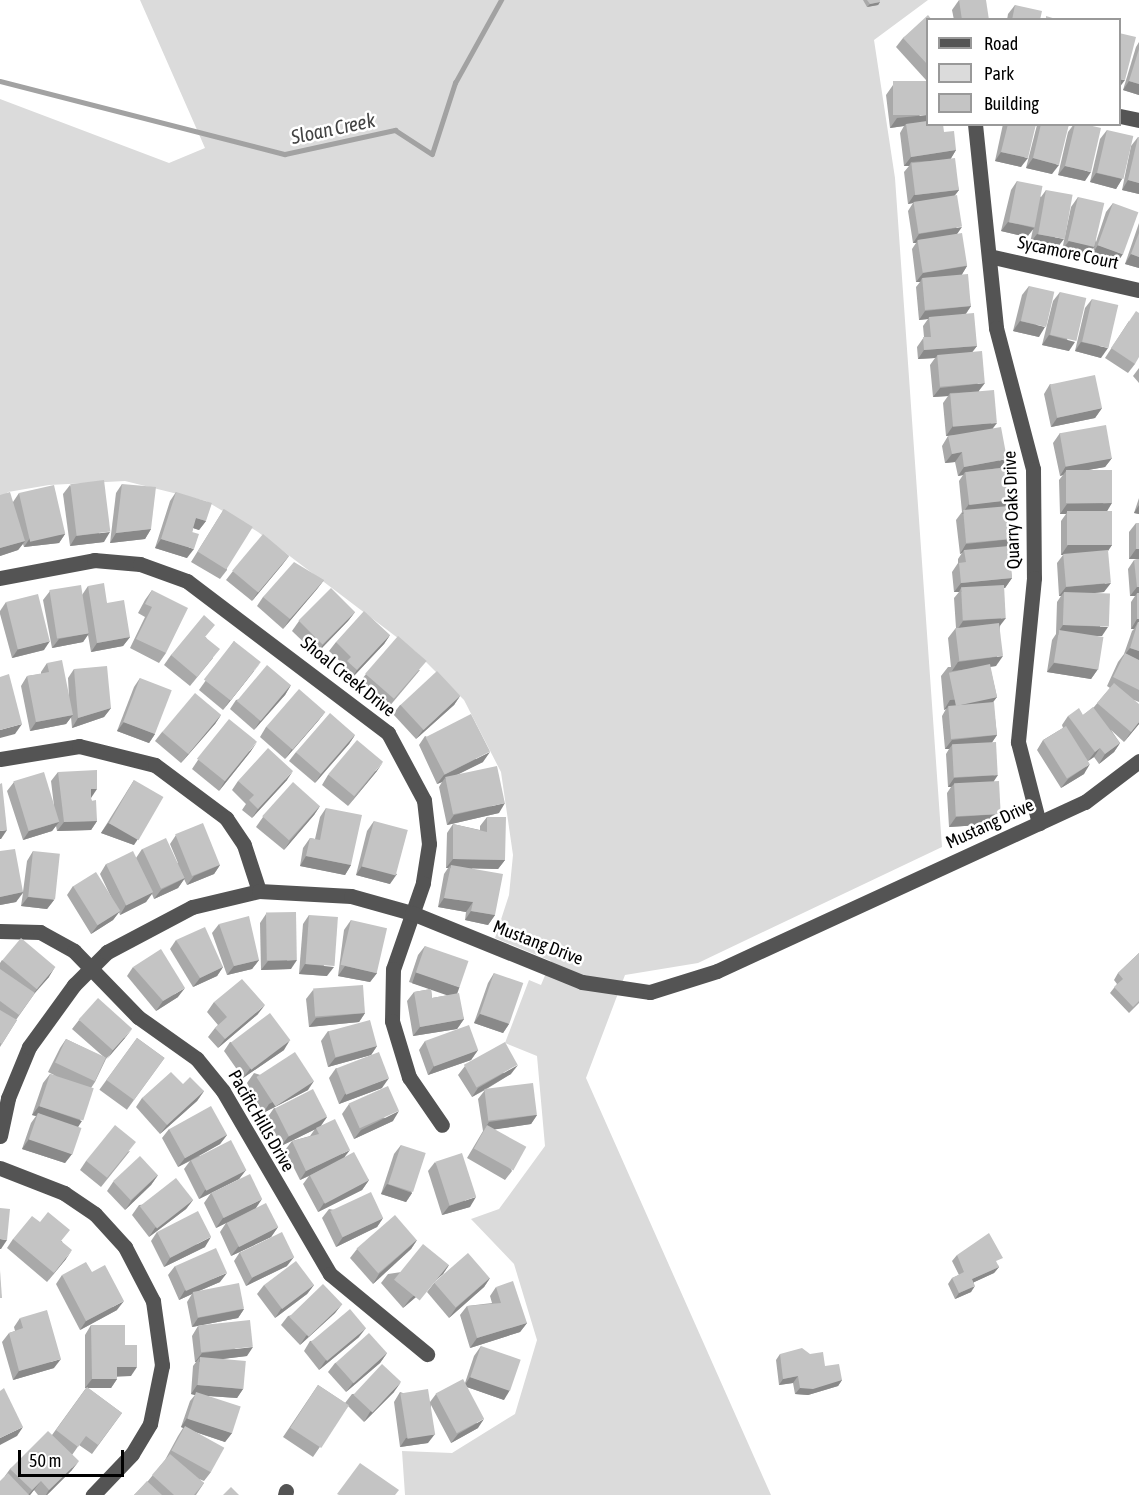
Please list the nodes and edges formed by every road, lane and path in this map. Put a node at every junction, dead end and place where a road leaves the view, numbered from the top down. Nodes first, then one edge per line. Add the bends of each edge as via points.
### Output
1 (1121, 116) edge
2 (1139, 120) edge
3 (975, 126) edge
4 (989, 256) junction
5 (1139, 290) edge
6 (0, 578) edge
7 (0, 759) edge
8 (1139, 761) edge
9 (1039, 823) junction
10 (259, 891) junction
11 (412, 913) junction
12 (0, 931) edge
13 (92, 966) junction
14 (442, 1125) dead end
15 (0, 1136) edge
16 (0, 1168) edge
17 (427, 1354) dead end
18 (93, 1495) edge

1 - 2 street
3 - 4 street, Quarry Oaks Drive
4 - 5 street, Sycamore Court
4 - 9 street, Quarry Oaks Drive via 996,328 1026,428 1033,469 1034,578 1017,742
6 - 11 street, Shoal Creek Drive via 94,560 164,572 206,592 359,707 403,753 424,800 427,864
7 - 10 street via 79,746 155,765 226,818 244,845
8 - 9 street, Mustang Drive via 1101,793
9 - 11 street, Mustang Drive via 717,970 650,992 582,982
10 - 11 street, Mustang Drive via 351,896
10 - 13 street, Mustang Drive via 170,915
11 - 14 street, Shoal Creek Drive via 393,969 392,1020 408,1077
12 - 13 street, Pacific Hills Drive via 40,932
13 - 15 street, Mustang Drive via 29,1047 8,1098
13 - 17 street, Pacific Hills Drive via 138,1017 212,1074 307,1242 342,1288
16 - 18 street via 64,1193 95,1214 125,1247 153,1301 162,1365 156,1405 142,1439

